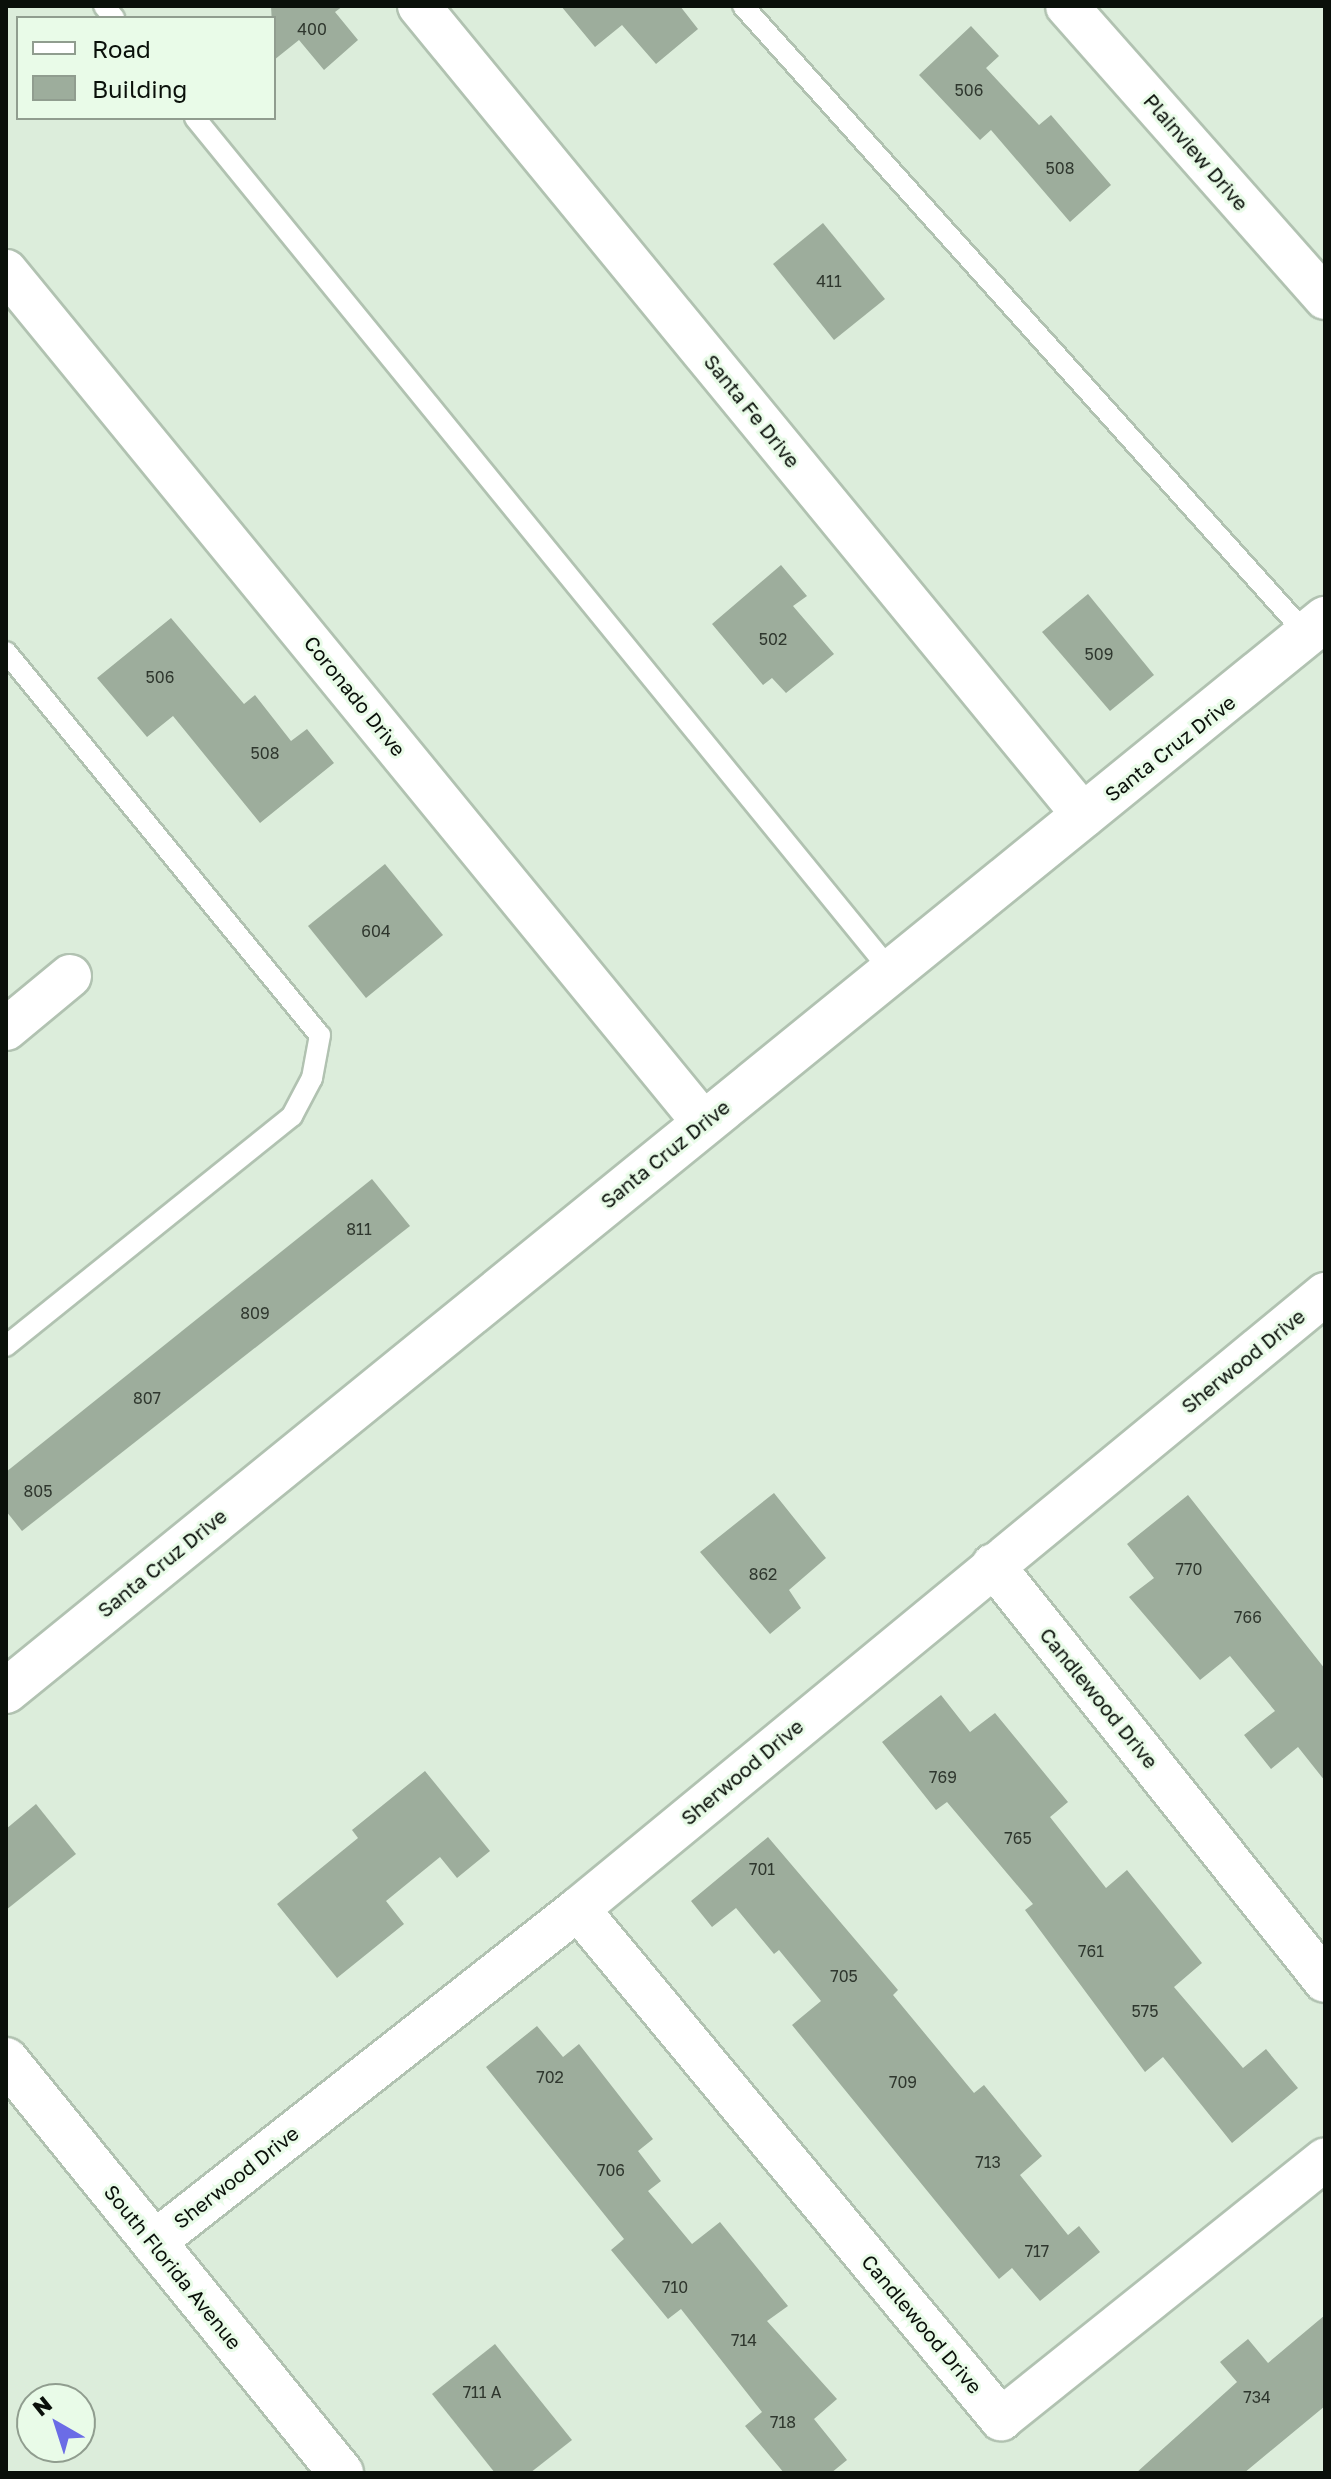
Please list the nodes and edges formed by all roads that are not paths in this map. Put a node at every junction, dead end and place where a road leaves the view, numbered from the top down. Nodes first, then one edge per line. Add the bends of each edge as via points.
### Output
1 (419, 6) edge
2 (743, 6) edge
3 (1067, 6) edge
4 (197, 120) edge
5 (6, 271) edge
6 (1325, 298) edge
7 (1317, 628) edge
8 (6, 652) edge
9 (1084, 816) junction
10 (891, 971) junction
11 (70, 976) dead end
12 (6, 1029) edge
13 (703, 1122) junction
14 (1325, 1294) edge
15 (6, 1346) edge
16 (993, 1565) junction
17 (6, 1691) edge
18 (578, 1909) junction
19 (1325, 1981) edge
20 (6, 2060) edge
21 (1325, 2159) edge
22 (153, 2243) junction
23 (341, 2473) edge

1 - 9 street, Santa Fe Drive
2 - 7 lane
3 - 6 street, Plainview Drive
4 - 10 lane
5 - 13 street, Coronado Drive
7 - 9 street, Santa Cruz Drive
8 - 15 lane via 320,1035 312,1078 292,1116
9 - 10 street, Santa Cruz Drive
10 - 13 street, Santa Cruz Drive
11 - 12 street
13 - 17 street, Santa Cruz Drive
14 - 16 street, Sherwood Drive
16 - 18 street, Sherwood Drive
16 - 19 street, Candlewood Drive
18 - 21 street, Candlewood Drive via 1001,2419
18 - 22 street, Sherwood Drive
20 - 22 street, South Florida Avenue
22 - 23 street, South Florida Avenue

